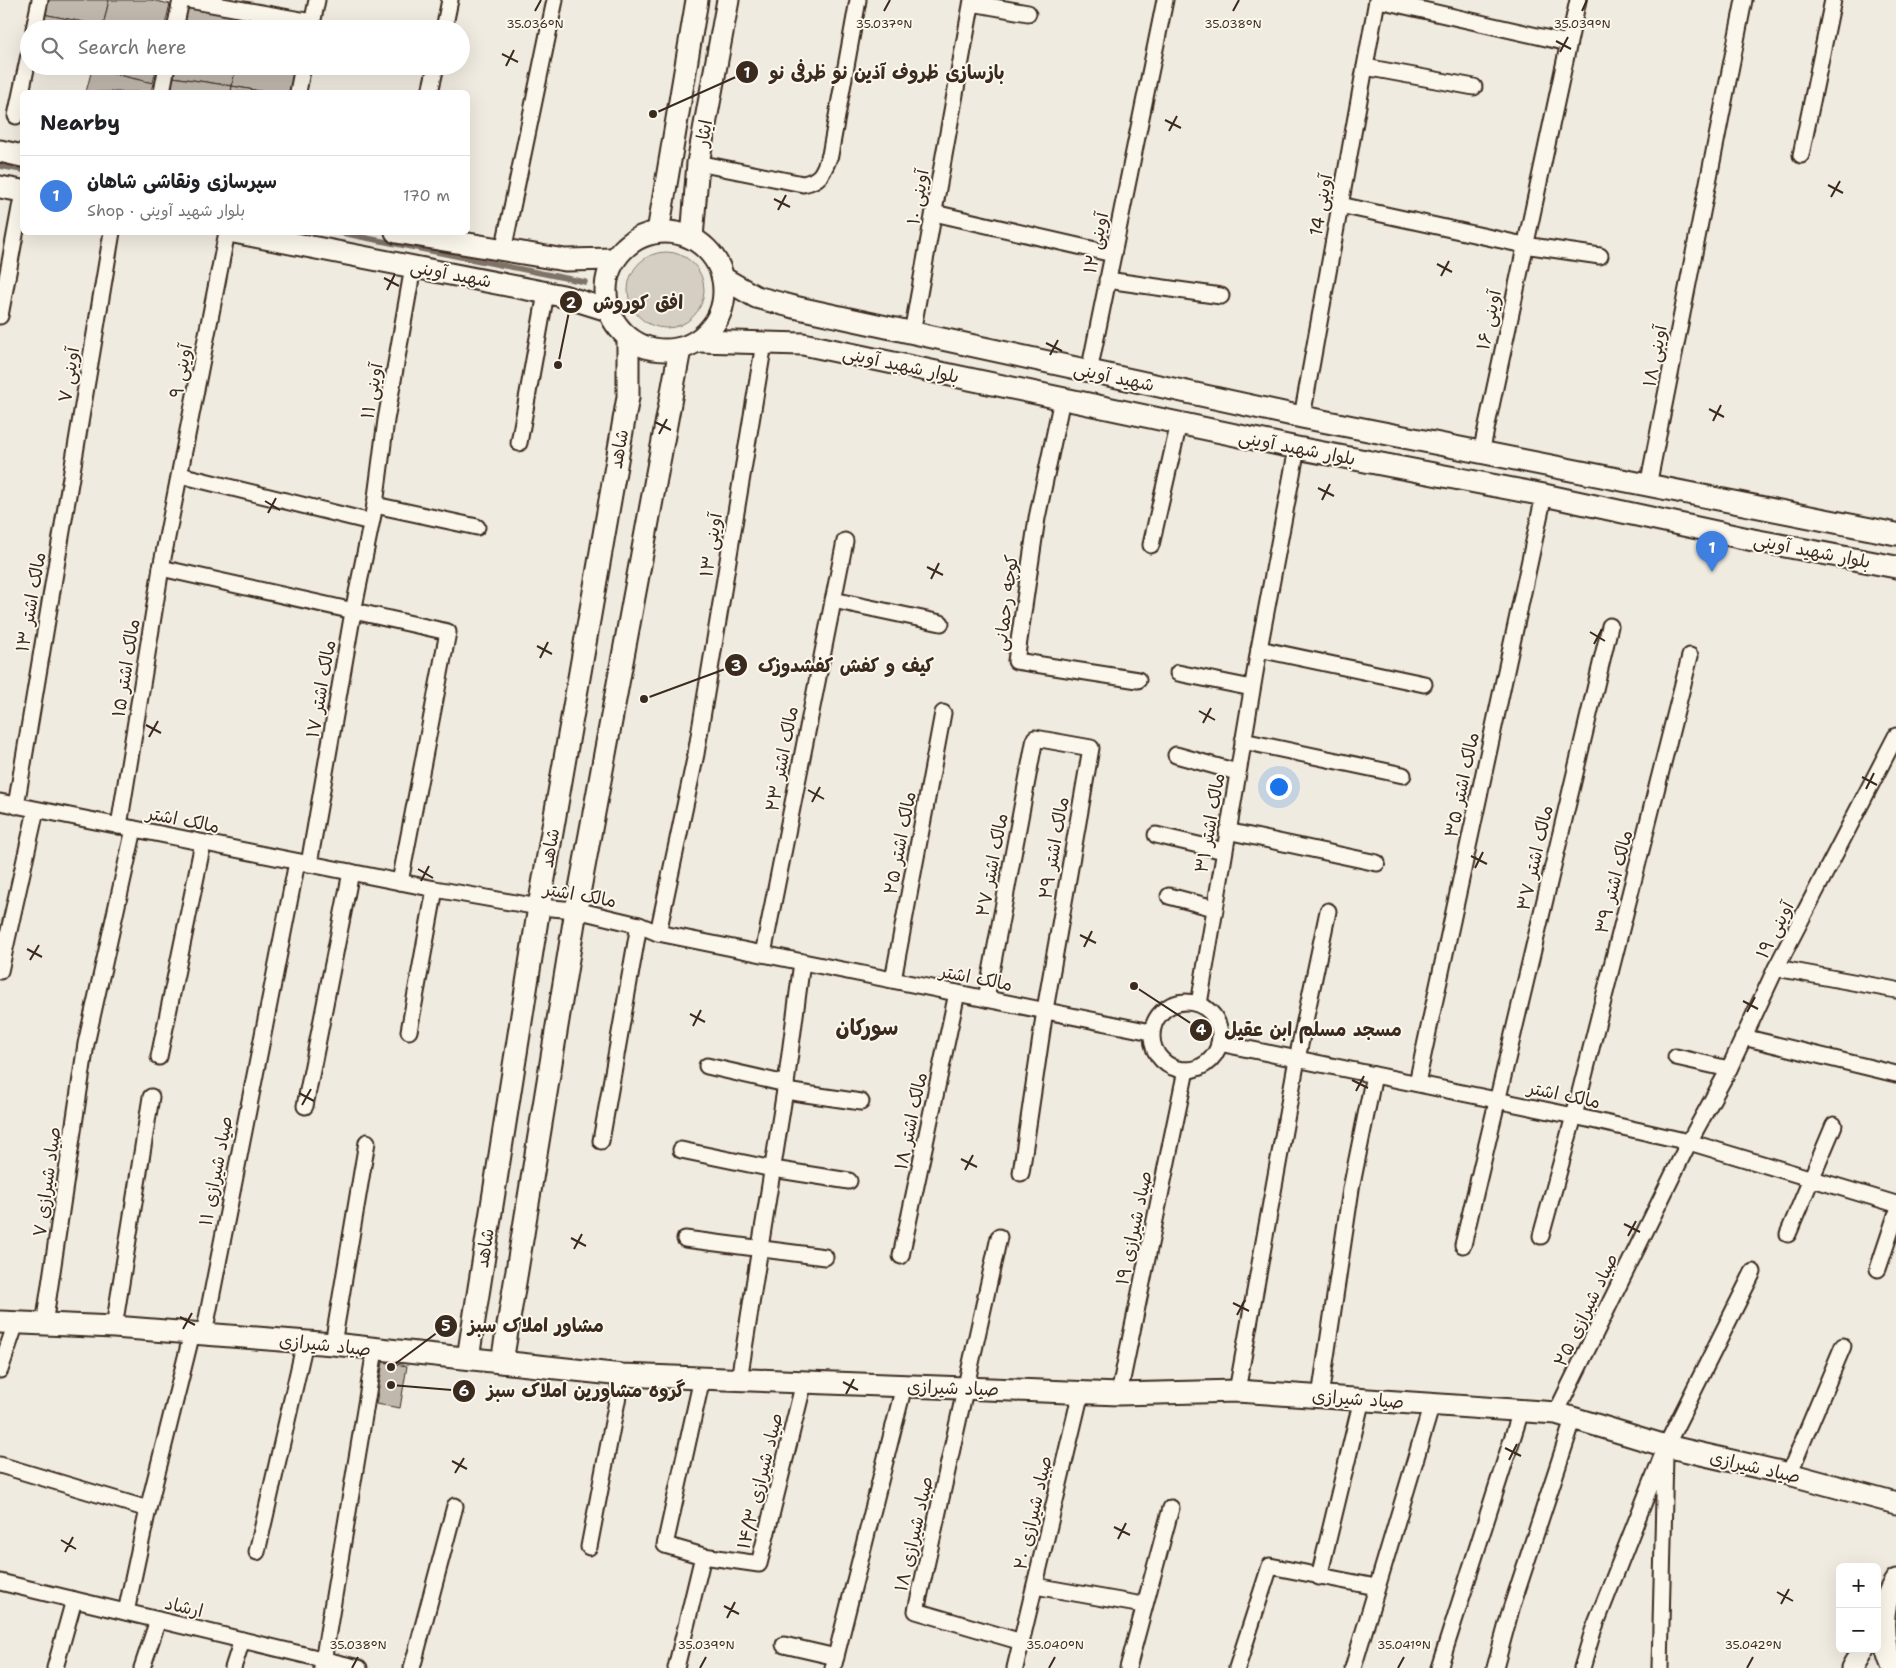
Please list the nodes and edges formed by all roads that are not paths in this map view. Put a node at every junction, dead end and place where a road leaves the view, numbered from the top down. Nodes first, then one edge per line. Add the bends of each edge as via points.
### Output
1 (40, 0) edge
2 (181, 0) edge
3 (189, 0) edge
4 (317, 0) edge
5 (555, 0) edge
6 (697, 0) edge
7 (728, 0) edge
8 (858, 0) edge
9 (1165, 0) edge
10 (1378, 0) edge
11 (1578, 0) edge
12 (1744, 0) edge
13 (1833, 0) edge
14 (972, 1) edge
15 (1028, 13) dead end
16 (36, 20) edge
17 (177, 20) edge
18 (287, 20) edge
19 (313, 20) edge
20 (1568, 43) junction
21 (1365, 67) junction
22 (25, 75) edge
23 (166, 75) edge
24 (302, 75) edge
25 (434, 75) edge
26 (1474, 87) dead end
27 (22, 90) edge
28 (162, 90) edge
29 (298, 90) edge
30 (430, 90) edge
31 (20, 97) edge
32 (16, 116) dead end
33 (0, 151) edge
34 (1801, 155) dead end
35 (20, 156) edge
36 (698, 163) junction
37 (0, 187) edge
38 (20, 191) edge
39 (1340, 205) junction
40 (20, 208) edge
41 (934, 213) junction
42 (658, 232) junction
43 (112, 235) edge
44 (225, 235) edge
45 (249, 235) edge
46 (411, 235) edge
47 (692, 238) junction
48 (1524, 245) junction
49 (503, 251) junction
50 (1113, 254) junction
51 (1600, 256) dead end
52 (615, 259) junction
53 (413, 267) junction
54 (723, 278) junction
55 (1107, 280) junction
56 (546, 292) junction
57 (1221, 296) dead end
58 (608, 310) junction
59 (0, 316) edge
60 (912, 333) junction
61 (628, 338) junction
62 (764, 343) junction
63 (689, 345) junction
64 (1089, 372) junction
65 (1062, 399) junction
66 (1302, 417) junction
67 (1179, 423) junction
68 (519, 443) dead end
69 (1297, 448) junction
70 (1481, 453) junction
71 (180, 475) junction
72 (1648, 486) junction
73 (1544, 495) junction
74 (374, 506) junction
75 (172, 517) joint
76 (371, 522) junction
77 (64, 523) joint
78 (477, 527) dead end
79 (1896, 534) edge
80 (845, 541) dead end
81 (1151, 545) dead end
82 (1896, 567) edge
83 (161, 568) junction
84 (833, 600) junction
85 (353, 612) junction
86 (942, 622) dead end
87 (1610, 626) dead end
88 (1259, 649) junction
89 (1690, 656) dead end
90 (1178, 673) dead end
91 (1138, 680) dead end
92 (1424, 684) dead end
93 (1252, 688) junction
94 (943, 713) dead end
95 (1896, 736) edge
96 (1035, 738) joint
97 (1243, 741) junction
98 (1176, 755) dead end
99 (1237, 772) junction
100 (1403, 775) dead end
101 (0, 802) edge
102 (16, 806) junction
103 (36, 810) junction
104 (127, 828) junction
105 (1228, 831) junction
106 (1156, 835) dead end
107 (203, 843) junction
108 (1224, 851) junction
109 (303, 863) junction
110 (1377, 863) dead end
111 (351, 872) junction
112 (400, 882) junction
113 (435, 889) junction
114 (1169, 896) dead end
115 (539, 907) junction
116 (1214, 908) junction
117 (576, 910) junction
118 (1328, 911) dead end
119 (639, 925) junction
120 (658, 933) junction
121 (763, 954) junction
122 (802, 962) junction
123 (1, 964) edge
124 (1776, 968) junction
125 (893, 980) junction
126 (1896, 990) edge
127 (957, 993) junction
128 (986, 999) junction
129 (1199, 1004) junction
130 (1045, 1010) junction
131 (265, 1016) joint
132 (409, 1031) dead end
133 (1151, 1032) junction
134 (1743, 1037) junction
135 (1219, 1043) junction
136 (86, 1044) joint
137 (1676, 1056) dead end
138 (159, 1057) dead end
139 (1297, 1059) junction
140 (707, 1066) dead end
141 (1729, 1069) junction
142 (1186, 1070) junction
143 (1896, 1074) edge
144 (1374, 1075) junction
145 (1417, 1083) junction
146 (785, 1087) junction
147 (151, 1096) dead end
148 (1497, 1100) junction
149 (861, 1102) dead end
150 (305, 1106) dead end
151 (1574, 1116) junction
152 (1834, 1125) dead end
153 (366, 1142) dead end
154 (601, 1142) dead end
155 (1689, 1142) junction
156 (681, 1150) dead end
157 (773, 1169) junction
158 (1021, 1172) dead end
159 (1811, 1179) junction
160 (849, 1181) dead end
161 (1896, 1204) edge
162 (1896, 1215) edge
163 (1788, 1234) dead end
164 (1542, 1236) dead end
165 (999, 1237) dead end
166 (685, 1239) dead end
167 (1463, 1245) dead end
168 (760, 1248) junction
169 (901, 1256) dead end
170 (825, 1257) dead end
171 (1878, 1269) dead end
172 (1753, 1272) dead end
173 (8, 1323) edge
174 (44, 1325) junction
175 (114, 1327) junction
176 (198, 1334) junction
177 (304, 1342) junction
178 (333, 1344) junction
179 (1843, 1346) dead end
180 (375, 1350) junction
181 (468, 1358) junction
182 (502, 1362) junction
183 (0, 1370) edge
184 (622, 1375) junction
185 (702, 1378) junction
186 (739, 1380) junction
187 (804, 1382) junction
188 (904, 1386) junction
189 (967, 1388) junction
190 (1237, 1391) junction
191 (1081, 1392) junction
192 (1119, 1394) junction
193 (1320, 1396) junction
194 (1362, 1400) junction
195 (1432, 1404) junction
196 (1520, 1411) junction
197 (1565, 1415) junction
198 (1666, 1446) junction
199 (0, 1465) edge
200 (1789, 1474) junction
201 (1896, 1503) edge
202 (455, 1506) dead end
203 (1171, 1508) dead end
204 (148, 1509) junction
205 (589, 1546) dead end
206 (257, 1552) dead end
207 (703, 1556) junction
208 (1319, 1577) junction
209 (1896, 1580) edge
210 (0, 1582) edge
211 (1035, 1586) junction
212 (1376, 1587) junction
213 (74, 1600) junction
214 (1143, 1606) junction
215 (126, 1612) junction
216 (1881, 1617) edge
217 (158, 1620) junction
218 (242, 1640) junction
219 (1022, 1642) junction
220 (784, 1645) dead end
221 (1860, 1653) edge
222 (1661, 1660) edge
223 (834, 1663) edge
224 (323, 1664) edge
225 (55, 1668) edge
226 (142, 1668) edge
227 (233, 1668) edge
228 (359, 1668) edge
229 (412, 1668) edge
230 (676, 1668) edge
231 (1015, 1668) edge
232 (1128, 1668) edge
233 (1237, 1668) edge
234 (1353, 1668) edge
235 (1439, 1668) edge
236 (1495, 1668) edge
237 (1582, 1668) edge
238 (1852, 1668) edge
239 (1894, 1668) edge

1 - 16 street
2 - 17 street
3 - 18 street
4 - 19 street
5 - 49 street
6 - 42 street, ایثار
7 - 36 street, ایثار
8 - 36 street via 830,155 815,182 803,184
9 - 50 street, ۱۲ آوینی
10 - 20 street
10 - 21 street, آوینی 14
11 - 20 street, ۱۶ آوینی
12 - 72 street, ۱۸ آوینی
13 - 34 street
14 - 15 street
14 - 41 street, ۱۰ آوینی
20 - 48 street, ۱۶ آوینی
21 - 26 street
21 - 39 street, آوینی 14
22 - 27 street
23 - 28 street
24 - 29 street
25 - 30 street
31 - 32 street
33 - 35 street
36 - 47 street, ایثار
37 - 38 street
39 - 48 street
39 - 66 street, آوینی 14
40 - 59 street
41 - 50 street
41 - 60 street, ۱۰ آوینی
42 - 47 street
42 - 52 street via 641,236
43 - 77 street, ۷ آوینی
44 - 71 street, ۹ آوینی
45 - 53 street, شهید آوینی
46 - 49 street, شهید آوینی
47 - 54 street via 717,261
48 - 51 street
48 - 70 street, ۱۶ آوینی
49 - 52 street, شهید آوینی via 565,260
50 - 55 street, ۱۲ آوینی
52 - 58 street via 605,292
53 - 56 street, شهید آوینی
53 - 74 street, ۱۱ آوینی
54 - 60 street, شهید آوینی via 756,297
54 - 63 street via 720,314 711,329
55 - 57 street
55 - 64 street, ۱۲ آوینی
56 - 58 street, شهید آوینی
56 - 68 street
58 - 61 street via 616,326
60 - 64 street, شهید آوینی
61 - 63 street via 653,350
61 - 115 street, شاهد via 628,396
62 - 63 street, بلوار شهید آوینی
62 - 65 street, بلوار شهید آوینی via 803,344
62 - 120 street, آوینی ۱۳ via 696,754
63 - 117 street, شاهد
64 - 66 street, شهید آوینی
65 - 67 street, بلوار شهید آوینی
65 - 91 street, کوچه رحمانی via 1037,518 1016,661
66 - 70 street, شهید آوینی
67 - 69 street, بلوار شهید آوینی
67 - 81 street
69 - 73 street, بلوار شهید آوینی
69 - 88 street, مالک اشتر ۳۱
70 - 72 street, بلوار شهید آوینی
71 - 75 street, ۹ آوینی
71 - 76 street
72 - 79 street, بلوار شهید آوینی
73 - 82 street, بلوار شهید آوینی
73 - 145 street, مالک اشتر ۳۵
74 - 76 street, ۱۱ آوینی
74 - 78 street
75 - 83 street, مالک اشتر ۱۵
76 - 85 street, مالک اشتر ۱۷
77 - 102 street, مالک اشتر ۱۳
80 - 84 street, مالک اشتر ۲۳
83 - 85 street
83 - 104 street, مالک اشتر ۱۵
84 - 86 street
84 - 121 street, مالک اشتر ۲۳
85 - 109 street, مالک اشتر ۱۷
85 - 112 street via 448,632
87 - 148 street, مالک اشتر ۳۷
88 - 92 street
88 - 93 street, مالک اشتر ۳۱
89 - 151 street, مالک اشتر ۳۹
90 - 93 street
93 - 97 street, مالک اشتر ۳۱
94 - 125 street, مالک اشتر ۲۵
95 - 124 street, آوینی ۱۹
96 - 128 street, مالک اشتر ۲۷
96 - 130 street, مالک اشتر ۲۹ via 1091,748
97 - 99 street, مالک اشتر ۳۱
97 - 100 street
98 - 99 street
99 - 105 street, مالک اشتر ۳۱
101 - 102 street, مالک اشتر
102 - 103 street, مالک اشتر
103 - 104 street, مالک اشتر
103 - 123 street
104 - 107 street, مالک اشتر
104 - 136 street, مالک اشتر ۱۵
105 - 108 street, مالک اشتر ۳۱
105 - 110 street
106 - 108 street
107 - 109 street, مالک اشتر
107 - 138 street
108 - 116 street, مالک اشتر ۳۱
109 - 111 street, مالک اشتر
109 - 131 street, مالک اشتر ۱۷
111 - 112 street, مالک اشتر
111 - 150 street
112 - 113 street, مالک اشتر
113 - 115 street, مالک اشتر
113 - 132 street
114 - 116 street
115 - 117 street, مالک اشتر
115 - 181 street, شاهد
116 - 129 street, مالک اشتر ۳۱
117 - 119 street, مالک اشتر
117 - 182 street, شاهد
118 - 139 street
119 - 120 street, مالک اشتر
119 - 154 street
120 - 121 street, مالک اشتر
121 - 122 street, مالک اشتر
122 - 125 street, مالک اشتر
122 - 146 street
124 - 126 street
124 - 134 street, آوینی ۱۹
125 - 127 street, مالک اشتر
127 - 128 street, مالک اشتر
127 - 169 street, مالک اشتر ۱۸
128 - 130 street, مالک اشتر
129 - 133 street via 1183,1002 1168,1006 1160,1013
129 - 135 street via 1213,1015 1218,1024
130 - 133 street, مالک اشتر
130 - 158 street
131 - 176 street, صیاد شیرازی ۱۱
133 - 142 street via 1152,1044 1160,1059 1175,1069
134 - 141 street, آوینی ۱۹
134 - 143 street
135 - 139 street, مالک اشتر
135 - 142 street via 1207,1062
136 - 174 street, صیاد شیرازی ۷
137 - 141 street
139 - 144 street, مالک اشتر
139 - 190 street
140 - 146 street
141 - 155 street, آوینی ۱۹
142 - 192 street, صیاد شیرازی ۱۹
144 - 145 street, مالک اشتر
144 - 193 street via 1350,1188
145 - 148 street, مالک اشتر
146 - 149 street
146 - 157 street
147 - 175 street
148 - 151 street, مالک اشتر
148 - 167 street, مالک اشتر ۳۷
151 - 155 street, مالک اشتر
151 - 164 street, مالک اشتر ۳۹
152 - 159 street
153 - 178 street
155 - 159 street, مالک اشتر
155 - 197 street, صیاد شیرازی ۲۵
156 - 157 street
157 - 160 street
157 - 168 street
159 - 161 street, مالک اشتر
159 - 163 street
162 - 171 street
165 - 189 street
166 - 168 street
168 - 170 street
168 - 186 street
172 - 198 street
173 - 174 street, صیاد شیرازی
173 - 183 street
174 - 175 street, صیاد شیرازی
175 - 176 street, صیاد شیرازی
176 - 177 street, صیاد شیرازی
176 - 204 street, صیاد شیرازی ۱۱
177 - 178 street, صیاد شیرازی
177 - 206 street
178 - 180 street, صیاد شیرازی
179 - 200 street
180 - 181 street, صیاد شیرازی
180 - 224 street
181 - 182 street, صیاد شیرازی
182 - 184 street, صیاد شیرازی
184 - 185 street, صیاد شیرازی
184 - 205 street
185 - 186 street, صیاد شیرازی
185 - 207 street, صیاد شیرازی ۱۴/۳ via 665,1545
186 - 187 street, صیاد شیرازی
187 - 188 street, صیاد شیرازی
187 - 207 street, صیاد شیرازی ۱۴/۳ via 759,1564
188 - 189 street, صیاد شیرازی
188 - 223 street
189 - 191 street, صیاد شیرازی
189 - 219 street, صیاد شیرازی ۱۸ via 916,1611
190 - 192 street, صیاد شیرازی
190 - 193 street, صیاد شیرازی
191 - 192 street, صیاد شیرازی
191 - 211 street, صیاد شیرازی ۲۰
193 - 194 street, صیاد شیرازی
194 - 195 street, صیاد شیرازی
194 - 208 street
195 - 196 street, صیاد شیرازی
195 - 212 street
196 - 197 street, صیاد شیرازی
196 - 235 street
197 - 198 street, صیاد شیرازی
197 - 236 street, صیاد شیرازی ۲۵
198 - 200 street, صیاد شیرازی
198 - 222 street
198 - 237 street via 1592,1631
199 - 204 street
200 - 201 street, صیاد شیرازی
202 - 229 street
203 - 214 street
204 - 215 street, صیاد شیرازی ۱۱
207 - 230 street
208 - 212 street
208 - 233 street via 1270,1566
209 - 216 street via 1886,1597
210 - 213 street, ارشاد
211 - 214 street
211 - 219 street, صیاد شیرازی ۲۰
212 - 234 street
213 - 215 street, ارشاد
213 - 225 street
214 - 232 street
215 - 217 street, ارشاد
216 - 239 street
217 - 218 street, ارشاد
217 - 226 street
218 - 224 street, ارشاد
218 - 227 street
219 - 231 street, صیاد شیرازی ۲۰
220 - 223 street
221 - 238 street
224 - 228 street, ارشاد

